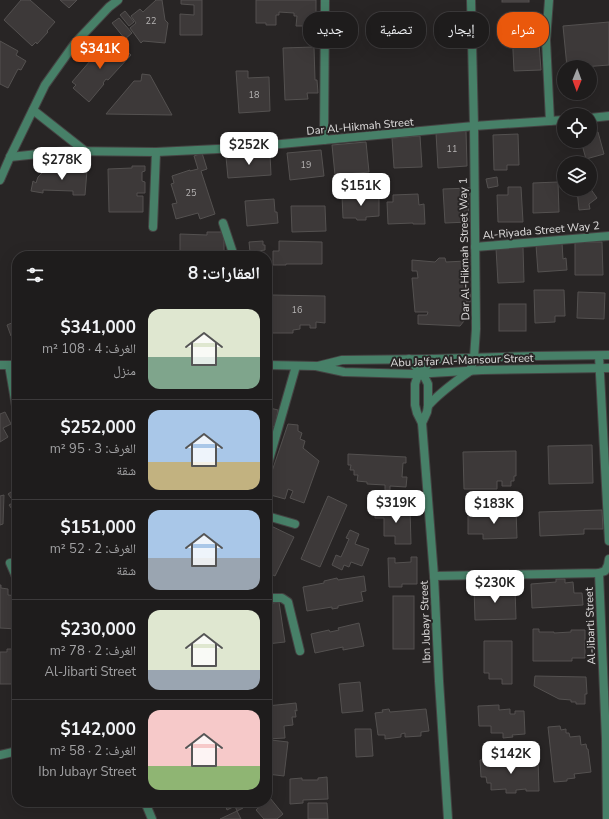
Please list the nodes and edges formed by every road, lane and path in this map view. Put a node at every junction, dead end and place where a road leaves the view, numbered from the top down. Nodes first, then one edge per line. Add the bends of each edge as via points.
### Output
1 (118, 0) edge
2 (325, 0) edge
3 (471, 0) edge
4 (549, 0) edge
5 (33, 110) junction
6 (609, 116) edge
7 (597, 117) edge
8 (557, 120) edge
9 (550, 121) junction
10 (474, 126) junction
11 (324, 140) junction
12 (85, 151) junction
13 (156, 152) junction
14 (10, 158) junction
15 (0, 180) edge
16 (223, 223) dead end
17 (153, 227) dead end
18 (609, 236) edge
19 (476, 247) junction
20 (232, 251) edge
21 (609, 355) edge
22 (598, 356) junction
23 (474, 358) junction
24 (409, 359) junction
25 (432, 359) junction
26 (272, 363) edge
27 (0, 365) edge
28 (12, 366) edge
29 (296, 366) junction
30 (316, 366) junction
31 (599, 368) junction
32 (609, 368) edge
33 (470, 371) junction
34 (421, 373) junction
35 (428, 406) junction
36 (422, 423) junction
37 (272, 450) edge
38 (272, 517) edge
39 (295, 524) dead end
40 (609, 541) edge
41 (609, 559) edge
42 (10, 563) dead end
43 (12, 568) edge
44 (599, 573) junction
45 (434, 576) junction
46 (272, 598) edge
47 (300, 651) dead end
48 (12, 751) edge
49 (0, 755) edge
50 (147, 807) edge
51 (152, 819) edge
52 (448, 819) edge
53 (607, 819) edge

1 - 5 street via 74,43
2 - 11 street
3 - 10 street, Dar Al-Hikmah Street Way 1
4 - 9 street via 546,40
5 - 12 street
5 - 14 street
6 - 7 street
8 - 9 street, Dar Al-Hikmah Street
9 - 10 street, Dar Al-Hikmah Street
10 - 11 street, Dar Al-Hikmah Street
10 - 19 street, Dar Al-Hikmah Street Way 1
11 - 13 street, Dar Al-Hikmah Street
12 - 13 street, Dar Al-Hikmah Street
12 - 14 street, Dar Al-Hikmah Street
13 - 17 street
14 - 15 street
16 - 20 street
18 - 19 street, Al-Riyada Street Way 2
19 - 23 street, Dar Al-Hikmah Street Way 1
21 - 22 street, Abu Ja'far Al-Mansour Street
22 - 23 street, Abu Ja'far Al-Mansour Street
22 - 31 street
23 - 25 street, Abu Ja'far Al-Mansour Street
23 - 33 street, Dar Al-Hikmah Street Way 1
24 - 25 street, Abu Ja'far Al-Mansour Street
24 - 30 street, Abu Ja'far Al-Mansour Street via 342,360
24 - 34 street, Ibn Jubayr Street
25 - 34 street, Ibn Jubayr Street
26 - 29 street, Abu Ja'far Al-Mansour Street
27 - 28 street
29 - 30 street, Abu Ja'far Al-Mansour Street
29 - 37 street
30 - 34 street, Abu Ja'far Al-Mansour Street via 344,372
31 - 32 street, Abu Ja'far Al-Mansour Street
31 - 33 street, Abu Ja'far Al-Mansour Street
31 - 40 street
33 - 34 street, Abu Ja'far Al-Mansour Street
33 - 35 street
34 - 35 street, Ibn Jubayr Street via 428,384
34 - 36 street, Ibn Jubayr Street via 415,384 415,405
35 - 36 street, Ibn Jubayr Street
36 - 45 street, Ibn Jubayr Street
38 - 39 street
41 - 44 street via 605,571
42 - 43 street
44 - 45 street, Al-Jibarti Street
44 - 53 street, Al-Jibarti Street
45 - 52 street, Ibn Jubayr Street
46 - 47 street via 282,598 288,602
48 - 49 street
50 - 51 street

